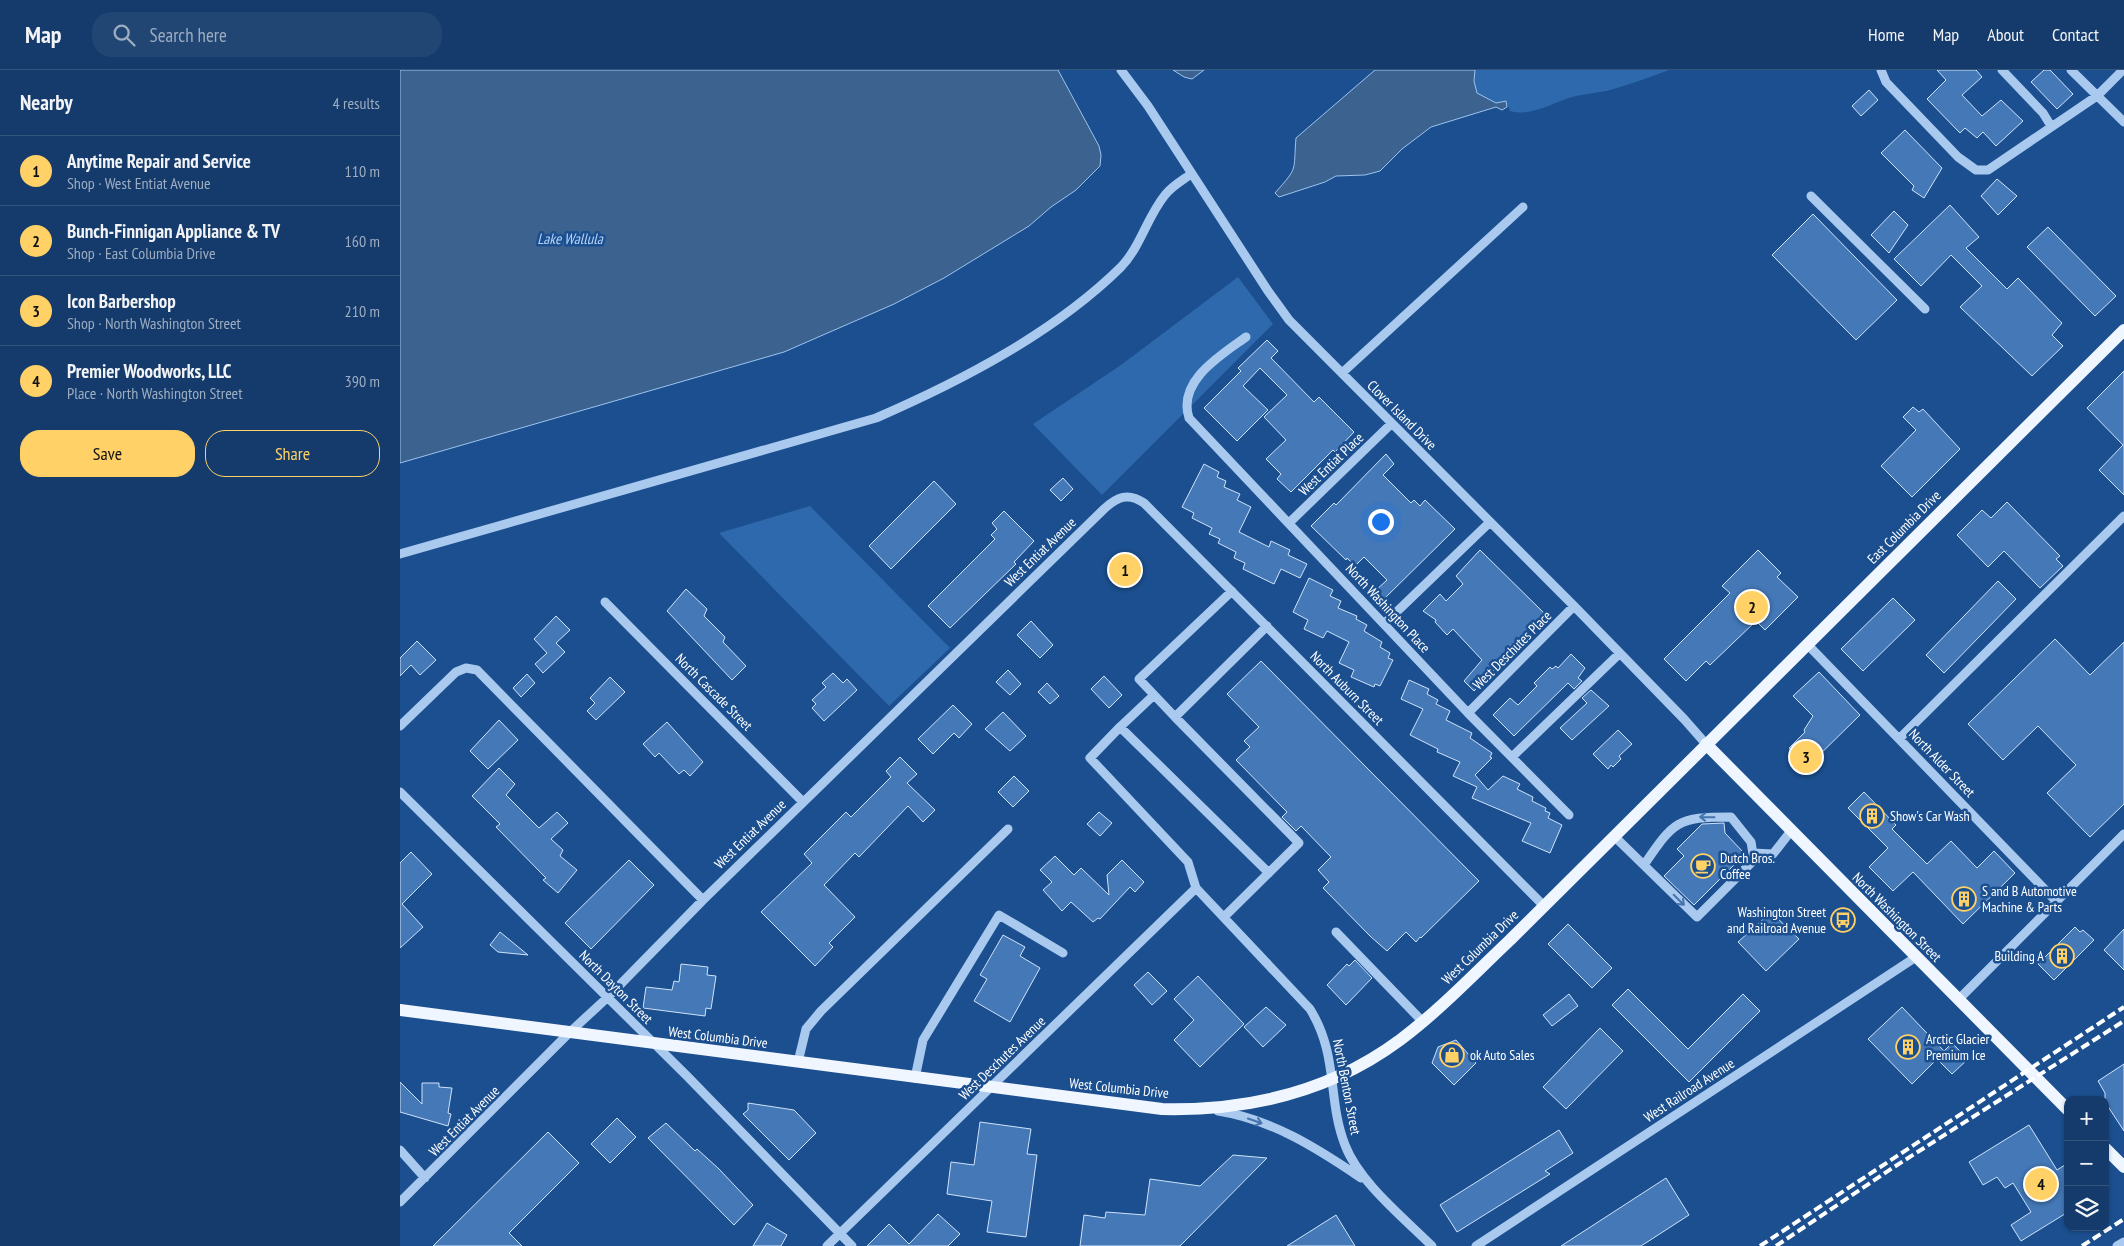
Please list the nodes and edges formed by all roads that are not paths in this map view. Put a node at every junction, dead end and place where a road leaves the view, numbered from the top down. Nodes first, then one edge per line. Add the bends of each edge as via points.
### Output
1 (1121, 70) edge
2 (1881, 70) edge
3 (2002, 70) edge
4 (2071, 70) edge
5 (2123, 70) edge
6 (2097, 96) junction
7 (2124, 122) edge
8 (2051, 126) junction
9 (1191, 174) junction
10 (1811, 196) dead end
11 (1523, 207) dead end
12 (1925, 309) dead end
13 (2124, 330) edge
14 (1246, 337) dead end
15 (1342, 373) junction
16 (1391, 424) junction
17 (1127, 496) joint
18 (2124, 516) edge
19 (1490, 522) junction
20 (1289, 523) junction
21 (400, 554) edge
22 (1232, 591) junction
23 (605, 602) dead end
24 (1574, 606) junction
25 (1384, 624) junction
26 (1267, 626) junction
27 (1807, 644) junction
28 (1620, 653) junction
29 (1154, 695) junction
30 (1468, 713) junction
31 (1175, 717) junction
32 (400, 726) edge
33 (1120, 727) junction
34 (1899, 739) junction
35 (1706, 744) junction
36 (1512, 757) junction
37 (400, 792) edge
38 (803, 802) junction
39 (1569, 815) dead end
40 (1008, 829) dead end
41 (1791, 831) junction
42 (2124, 834) edge
43 (1614, 836) junction
44 (1753, 854) junction
45 (1644, 865) junction
46 (1269, 873) junction
47 (1196, 888) junction
48 (704, 900) junction
49 (2057, 902) junction
50 (1544, 906) junction
51 (1224, 917) junction
52 (1336, 932) dead end
53 (1063, 953) dead end
54 (1916, 958) junction
55 (608, 998) junction
56 (1958, 1000) junction
57 (400, 1010) edge
58 (1423, 1022) junction
59 (570, 1032) junction
60 (653, 1043) junction
61 (798, 1062) junction
62 (915, 1078) junction
63 (1332, 1078) junction
64 (991, 1088) junction
65 (2064, 1106) edge
66 (1208, 1109) junction
67 (400, 1150) edge
68 (2109, 1152) edge
69 (2124, 1167) edge
70 (425, 1178) junction
71 (1372, 1185) junction
72 (400, 1202) edge
73 (839, 1234) junction
74 (2124, 1242) edge
75 (827, 1246) edge
76 (852, 1246) edge
77 (1432, 1246) edge
78 (1476, 1246) edge
79 (2117, 1246) edge

1 - 9 street, Clover Island Drive
2 - 8 street via 1886,82 1899,96 1958,157 1976,170 1988,170
3 - 8 street via 2043,113
4 - 6 street
5 - 6 street
6 - 7 street
6 - 8 street
9 - 15 street, Clover Island Drive via 1276,304
9 - 21 street via 1166,194 1132,253 1093,292 983,366 929,395 876,418
10 - 12 street
11 - 15 street
13 - 27 main road, East Columbia Drive
14 - 20 street, North Washington Place via 1198,376 1187,401 1189,418
15 - 16 street, Clover Island Drive
16 - 19 street, Clover Island Drive
16 - 20 street, West Entiat Place
17 - 22 street, North Auburn Street via 1135,496 1144,502
17 - 38 street, West Entiat Avenue via 1115,499 1104,509
18 - 34 street
19 - 24 street, Clover Island Drive
19 - 25 street
20 - 25 street, North Washington Place
22 - 26 street, North Auburn Street
22 - 29 street via 1139,679
23 - 38 street, North Cascade Street
24 - 28 street, Clover Island Drive
24 - 30 street, West Deschutes Place
25 - 30 street, North Washington Place
26 - 31 street
26 - 50 street, North Auburn Street
27 - 34 street, North Alder Street
27 - 35 main road, East Columbia Drive
28 - 35 street, Clover Island Drive
28 - 36 street
29 - 31 street
29 - 33 street
30 - 36 street, North Washington Place
31 - 46 street via 1299,843
32 - 48 street via 456,672 466,668 477,670
33 - 46 street
33 - 47 street via 1090,758 1188,862
34 - 49 street, North Alder Street
35 - 41 main road, North Washington Street
35 - 43 main road, West Columbia Drive
36 - 39 street, North Washington Place
37 - 55 street, North Dayton Street
38 - 48 street, West Entiat Avenue
40 - 61 street via 821,1011 806,1030
41 - 44 street via 1773,854
41 - 54 main road, North Washington Street
42 - 49 street
43 - 45 street
43 - 50 main road, West Columbia Drive
44 -> 45 street via 1751,842 1731,817 1696,817 1677,825 1663,837
45 -> 44 street via 1697,917 1754,860
46 - 51 street
47 - 51 street, North Benton Street
47 - 64 street, West Deschutes Avenue
48 - 55 street, West Entiat Avenue
49 - 56 street
50 - 58 main road, West Columbia Drive
51 - 63 street, North Benton Street via 1310,1009 1326,1041
52 - 58 street
53 - 62 street via 999,915 923,1040
54 - 56 main road, North Washington Street
54 - 78 street, West Railroad Avenue
55 - 59 street, West Entiat Avenue
55 - 60 street, North Dayton Street
56 - 65 main road, North Washington Street
57 - 59 main road, West Columbia Drive
58 - 63 main road, West Columbia Drive via 1377,1055
59 - 60 main road, West Columbia Drive
59 - 70 street, West Entiat Avenue
60 - 61 main road, West Columbia Drive
60 - 73 street, North Dayton Street
61 - 62 main road, West Columbia Drive
62 - 64 main road, West Columbia Drive
63 - 66 main road, West Columbia Drive via 1281,1098
63 - 71 street, North Benton Street via 1345,1145 1354,1164
64 - 66 main road, West Columbia Drive via 1140,1107
64 - 73 street, West Deschutes Avenue
66 -> 71 street via 1288,1133
67 - 70 street
68 - 69 main road
70 - 72 street, West Entiat Avenue
71 - 77 street, North Benton Street
73 - 75 street, West Deschutes Avenue
73 - 76 street, North Dayton Street
74 - 79 street

